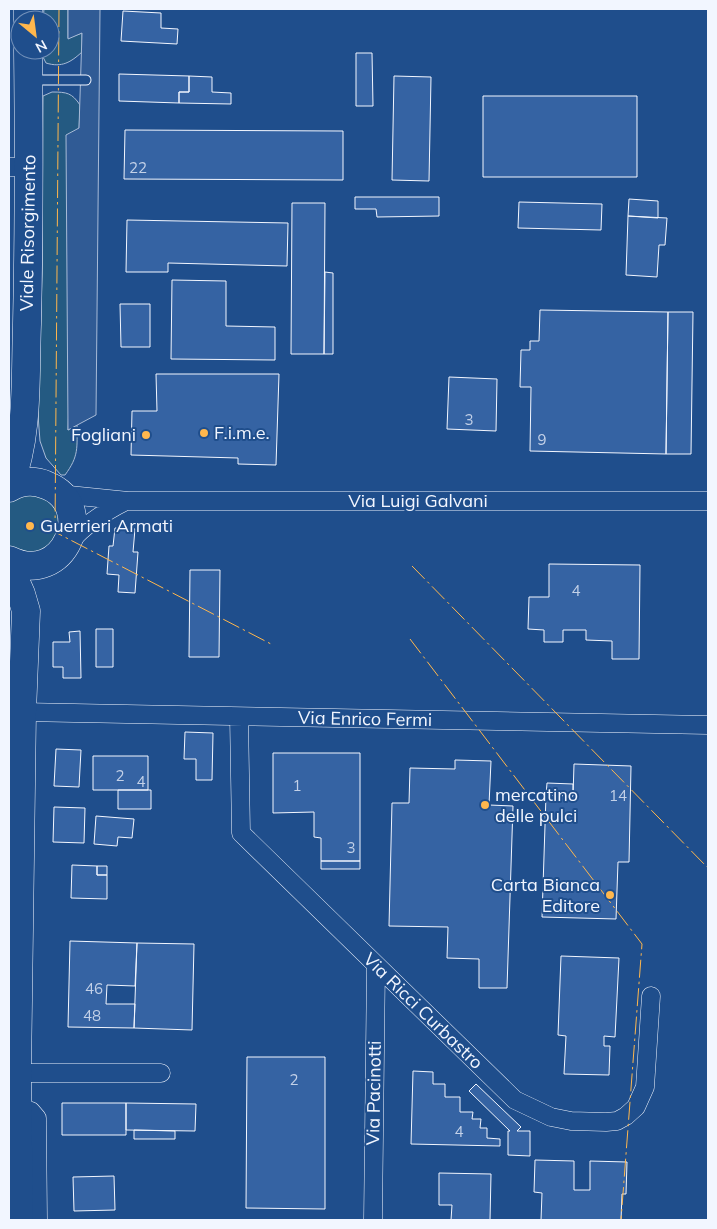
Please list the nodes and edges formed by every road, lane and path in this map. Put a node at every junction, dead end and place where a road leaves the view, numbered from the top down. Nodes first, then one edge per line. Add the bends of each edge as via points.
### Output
1 (28, 60) edge
2 (28, 80) junction
3 (86, 80) dead end
4 (19, 167) edge
5 (24, 416) junction
6 (9, 487) edge
7 (54, 490) junction
8 (128, 501) junction
9 (708, 501) edge
10 (59, 553) junction
11 (9, 560) edge
12 (9, 567) edge
13 (26, 611) junction
14 (22, 712) junction
15 (238, 717) junction
16 (708, 725) edge
17 (376, 966) junction
18 (651, 996) dead end
19 (14, 1022) edge
20 (17, 1073) junction
21 (161, 1074) dead end
22 (19, 1108) junction
23 (19, 1220) edge
24 (38, 1220) edge
25 (373, 1220) edge

1 - 2 main road, Viale Risorgimento
2 - 3 lane
2 - 4 main road, Viale Risorgimento
4 - 5 main road, Viale Risorgimento via 30,212
5 - 6 main road, Viale Risorgimento via 16,468
5 - 7 main road, Viale Risorgimento via 39,466
6 - 7 main road via 31,482
7 - 8 street, Via Luigi Galvani
7 - 10 main road, Viale Risorgimento via 65,500 72,522 71,534
8 - 9 street, Via Luigi Galvani
8 - 10 street, Via Luigi Galvani via 91,520
10 - 11 main road via 40,565 28,566
10 - 13 main road via 41,577
12 - 13 main road
13 - 14 main road
14 - 15 street, Via Enrico Fermi
14 - 19 main road
15 - 16 street, Via Enrico Fermi
15 - 17 street, Via Ricci Curbastro via 241,833
17 - 18 street, Via Ricci Curbastro via 515,1100 551,1118 571,1121 617,1121 636,1106 646,1086
17 - 25 street, Via Pacinotti
19 - 20 main road
20 - 21 street
20 - 22 main road
22 - 23 main road
22 - 24 street via 35,1113 37,1118

